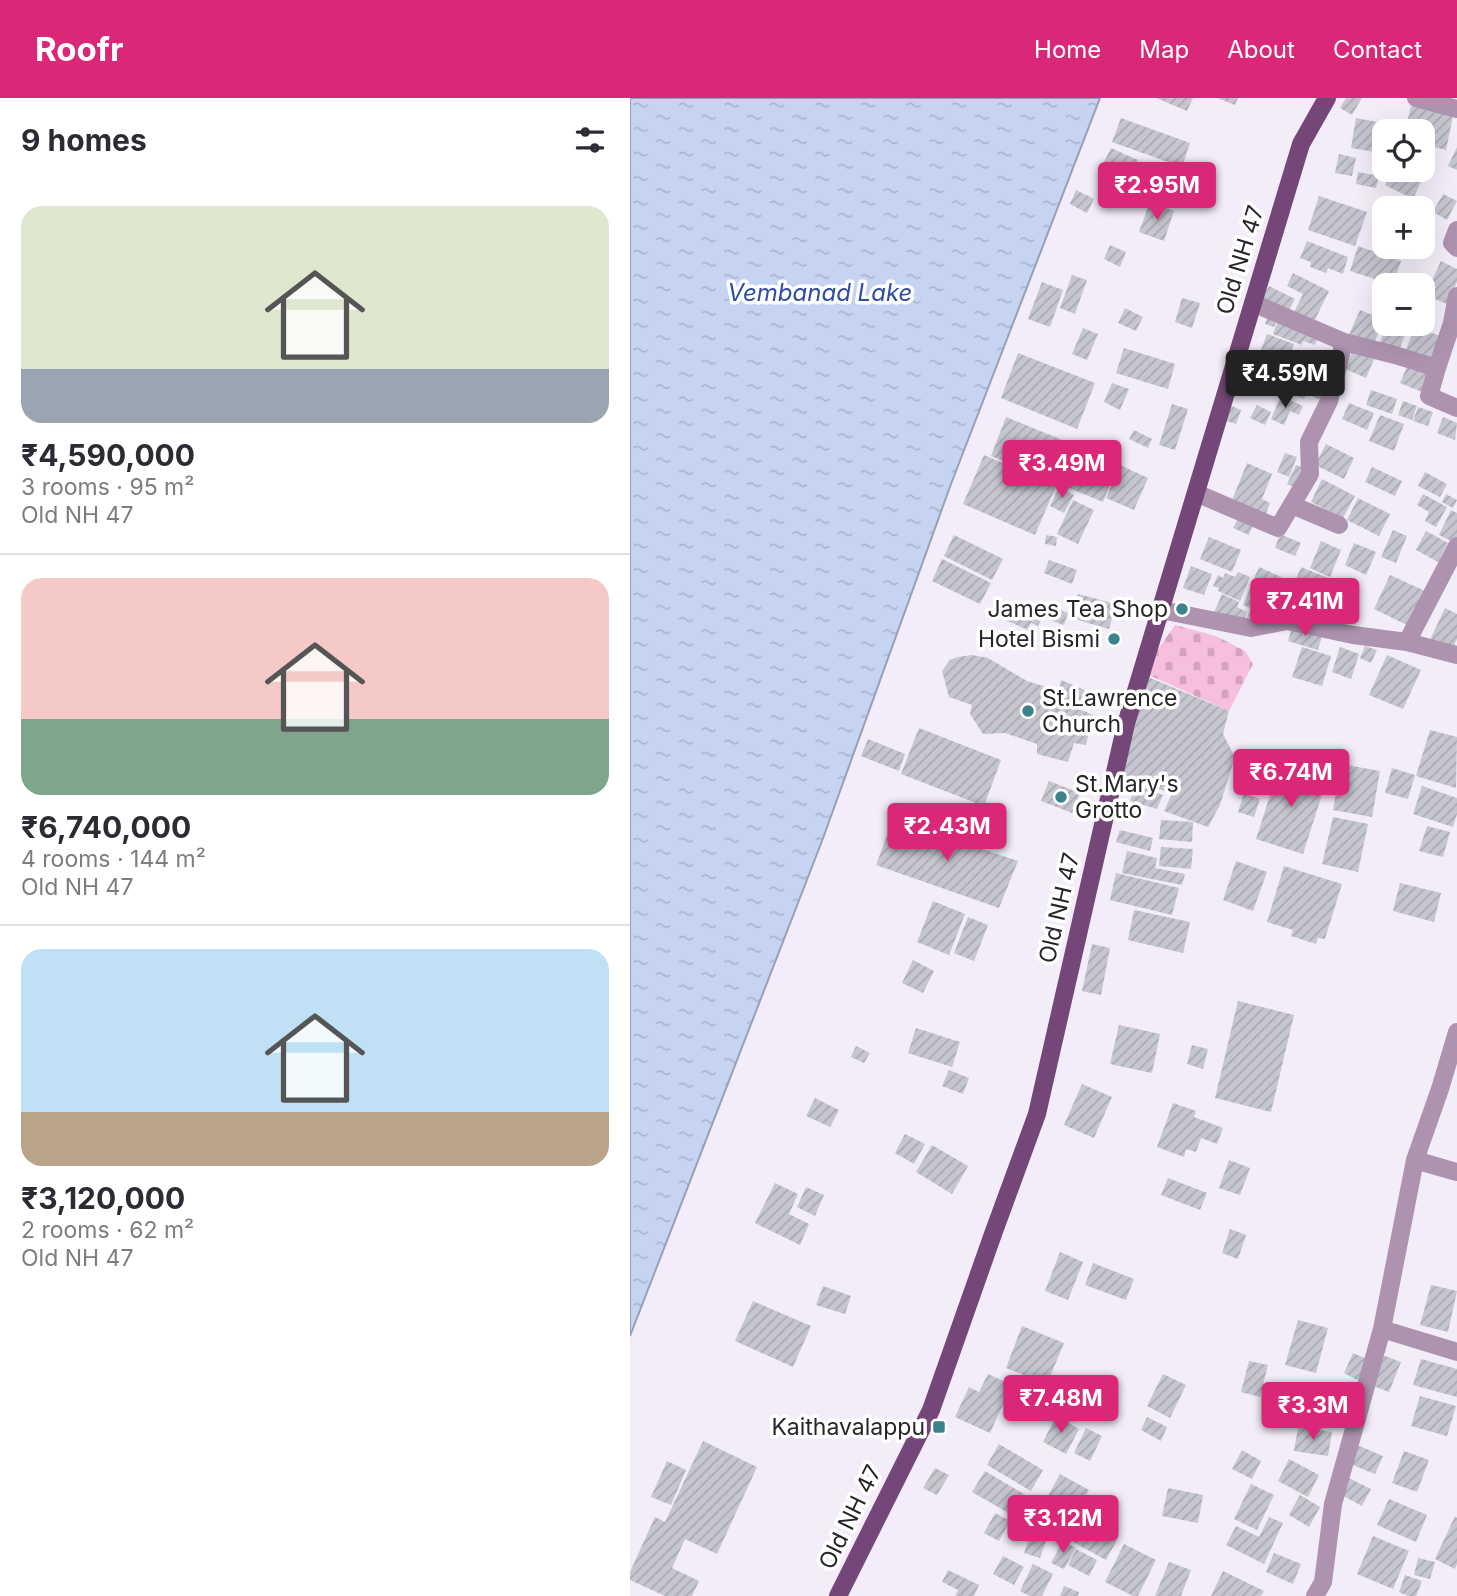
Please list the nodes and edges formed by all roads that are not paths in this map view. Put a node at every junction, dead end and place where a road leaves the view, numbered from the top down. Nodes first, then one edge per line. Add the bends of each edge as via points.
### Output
1 (1327, 98) edge
2 (1416, 98) edge
3 (1457, 109) edge
4 (1457, 230) edge
5 (1457, 248) edge
6 (1457, 296) edge
7 (1253, 303) junction
8 (1344, 341) junction
9 (1437, 368) junction
10 (1457, 408) edge
11 (1196, 493) junction
12 (1292, 505) junction
13 (1339, 525) dead end
14 (1457, 546) edge
15 (1161, 610) junction
16 (1407, 642) junction
17 (1457, 655) edge
18 (1457, 1032) edge
19 (1415, 1160) junction
20 (1457, 1172) edge
21 (1382, 1329) junction
22 (1457, 1352) edge
23 (838, 1596) edge
24 (1315, 1596) edge

1 - 7 main road, Old NH 47 via 1301,144
2 - 3 street
4 - 5 street via 1452,243
6 - 9 street
7 - 8 street
7 - 11 main road, Old NH 47
8 - 9 street
8 - 12 street via 1329,401 1309,442 1310,474
9 - 10 street via 1429,396
11 - 12 street via 1278,528
11 - 15 main road, Old NH 47
12 - 13 street
14 - 16 street
15 - 16 street via 1251,628 1287,621
15 - 23 main road, Old NH 47 via 1126,724 1037,1114 931,1410
16 - 17 street
18 - 19 street
19 - 20 street
19 - 21 street
21 - 22 street
21 - 24 street via 1334,1504 1323,1581

